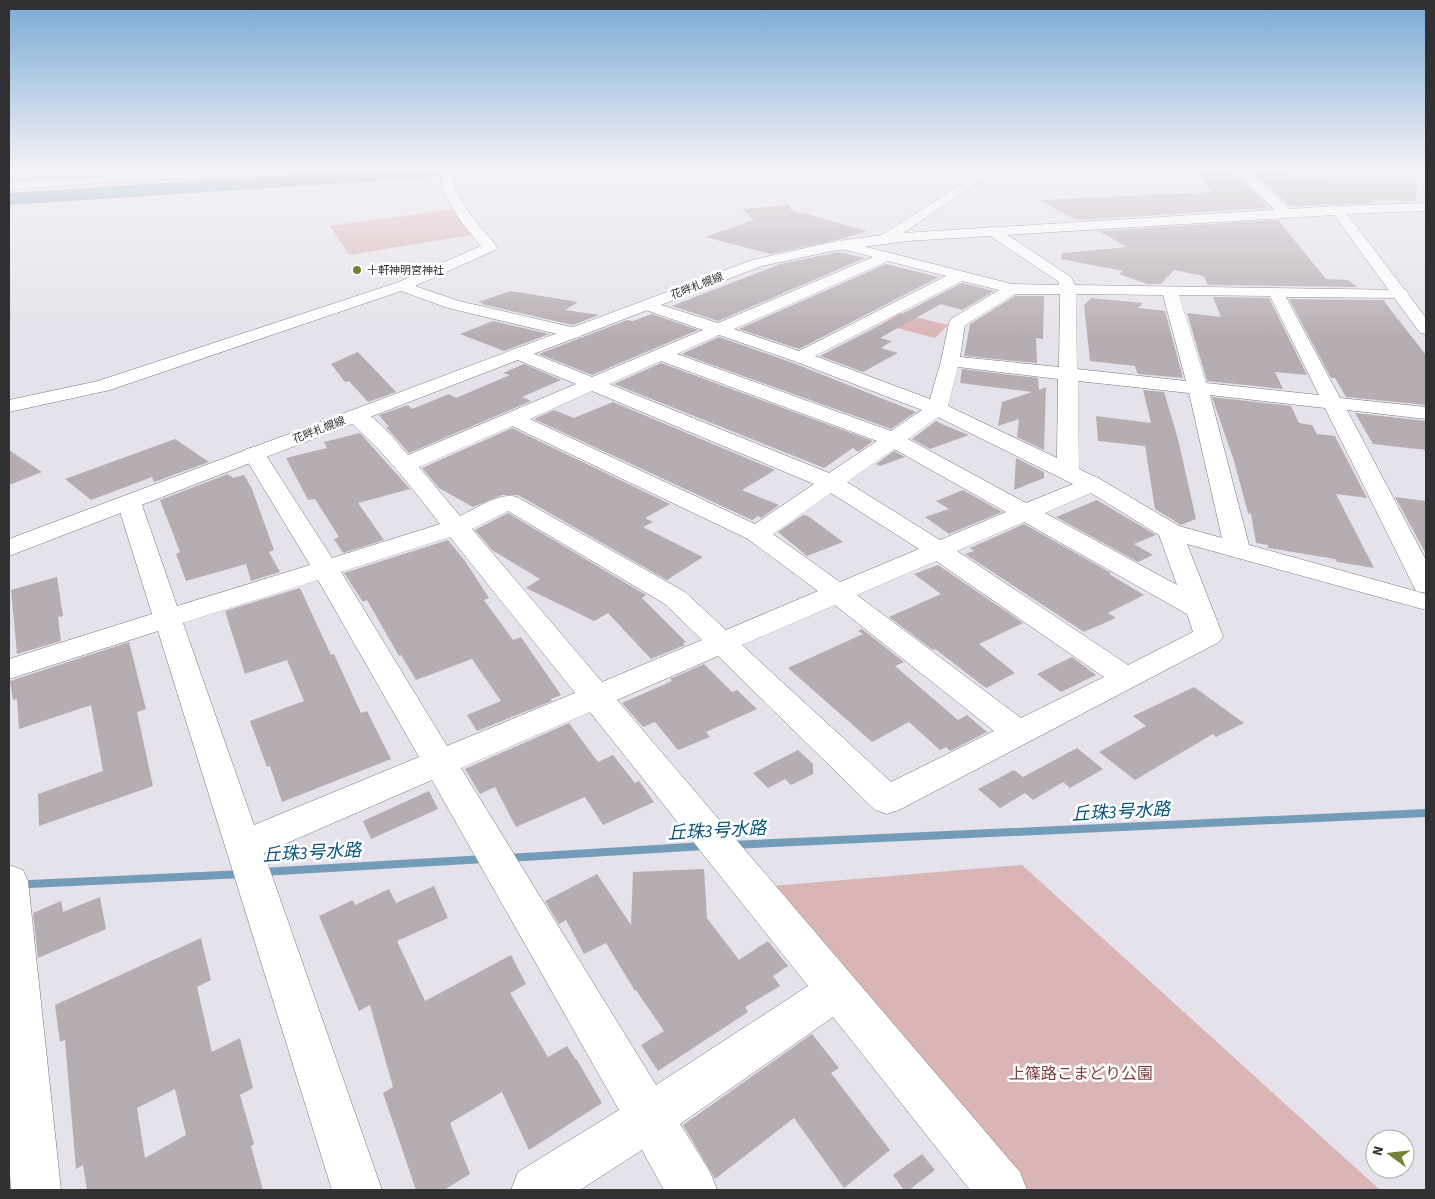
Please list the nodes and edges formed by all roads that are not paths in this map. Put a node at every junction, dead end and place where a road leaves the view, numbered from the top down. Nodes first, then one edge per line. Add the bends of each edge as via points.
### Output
1 (474, 226) edge
2 (916, 226) edge
3 (1074, 226) edge
4 (1349, 226) edge
5 (992, 231) junction
6 (886, 248) junction
7 (959, 276) junction
8 (401, 286) junction
9 (1012, 289) junction
10 (1068, 290) junction
11 (1169, 290) junction
12 (1276, 292) junction
13 (1400, 293) junction
14 (646, 305) junction
15 (717, 329) junction
16 (1426, 329) edge
17 (574, 332) junction
18 (519, 354) junction
19 (660, 354) junction
20 (800, 357) junction
21 (950, 361) junction
22 (1067, 374) junction
23 (591, 384) junction
24 (1198, 388) junction
25 (1332, 403) junction
26 (9, 406) edge
27 (936, 409) junction
28 (1426, 413) edge
29 (356, 415) junction
30 (512, 418) junction
31 (893, 439) junction
32 (254, 454) junction
33 (405, 466) junction
34 (1080, 478) junction
35 (830, 482) junction
36 (128, 502) junction
37 (1026, 512) junction
38 (456, 527) junction
39 (1170, 532) junction
40 (757, 534) junction
41 (9, 548) edge
42 (938, 550) junction
43 (1238, 550) junction
44 (325, 568) junction
45 (1426, 585) edge
46 (837, 593) junction
47 (1426, 602) edge
48 (1199, 609) junction
49 (166, 620) junction
50 (722, 642) junction
51 (9, 670) edge
52 (1127, 678) junction
53 (596, 697) junction
54 (1018, 733) junction
55 (440, 763) junction
56 (247, 863) junction
57 (9, 888) edge
58 (837, 990) junction
59 (649, 1118) junction
60 (36, 1190) edge
61 (357, 1190) edge
62 (536, 1190) edge
63 (692, 1190) edge
64 (1002, 1190) edge

1 - 8 street via 490,247
2 - 6 street
3 - 5 street, 花畔札幌線
4 - 13 street
5 - 6 street, 花畔札幌線
5 - 10 street via 1066,280
6 - 7 street
6 - 14 street, 花畔札幌線 via 839,244 757,263
6 - 15 street
7 - 9 street
7 - 20 street
8 - 17 street via 454,304
8 - 26 street via 103,386
9 - 10 street
9 - 21 street via 957,323
10 - 11 street
10 - 22 street
11 - 12 street
11 - 24 street
12 - 13 street
12 - 25 street
13 - 16 street
14 - 15 street
14 - 17 street, 花畔札幌線
15 - 19 street
15 - 20 street
17 - 18 street, 花畔札幌線
18 - 23 street
18 - 29 street, 花畔札幌線
19 - 23 street
19 - 31 street
20 - 27 street
21 - 22 street
21 - 27 street
22 - 24 street
22 - 34 street
23 - 30 street
23 - 35 street
24 - 25 street
24 - 43 street
25 - 28 street
25 - 45 street
27 - 31 street
27 - 34 street
29 - 32 street, 花畔札幌線
29 - 33 street
30 - 33 street
30 - 40 street
31 - 35 street
31 - 37 street
32 - 36 street, 花畔札幌線
32 - 44 street
33 - 38 street
34 - 37 street
34 - 39 street
35 - 40 street
35 - 42 street
36 - 41 street, 花畔札幌線
36 - 49 street
37 - 42 street
37 - 48 street
38 - 44 street
38 - 50 street via 509,502 675,598
38 - 53 street
39 - 43 street
39 - 48 street
40 - 46 street
42 - 46 street
42 - 52 street
43 - 47 street
44 - 49 street
44 - 55 street
46 - 50 street
46 - 54 street
48 - 52 street via 1208,636
49 - 51 street
49 - 56 street
50 - 53 street
50 - 54 street via 887,800
52 - 54 street
53 - 55 street
53 - 58 street
55 - 56 street
55 - 59 street
56 - 61 street
57 - 60 street
58 - 59 street
58 - 64 street
59 - 62 street
59 - 63 street

